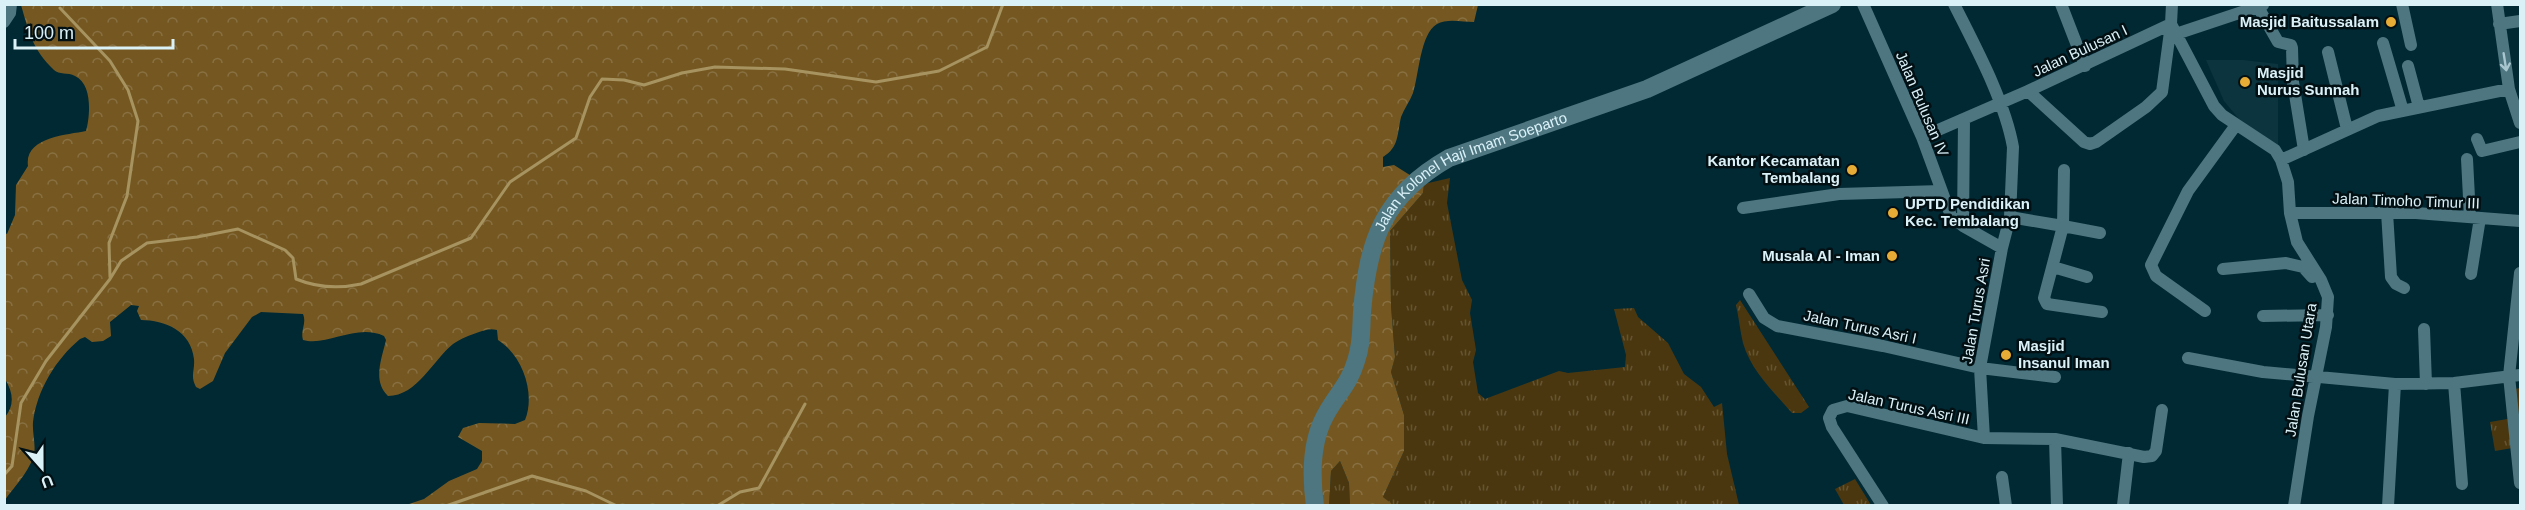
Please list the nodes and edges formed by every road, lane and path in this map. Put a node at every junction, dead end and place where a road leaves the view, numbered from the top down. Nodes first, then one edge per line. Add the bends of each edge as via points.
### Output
1 (11, 4) edge
2 (1833, 4) edge
3 (1863, 4) edge
4 (1954, 4) edge
5 (2061, 4) edge
6 (2172, 4) edge
7 (2402, 4) edge
8 (2497, 4) edge
9 (2261, 6) edge
10 (2520, 21) edge
11 (4, 22) edge
12 (2499, 24) junction
13 (2174, 29) junction
14 (2383, 43) dead end
15 (2411, 45) dead end
16 (2328, 52) dead end
17 (2085, 66) junction
18 (2408, 66) dead end
19 (2510, 89) junction
20 (2028, 91) junction
21 (2000, 103) junction
22 (2419, 107) junction
23 (2403, 111) junction
24 (1964, 120) junction
25 (2520, 123) edge
26 (2236, 125) junction
27 (2347, 129) junction
28 (1922, 137) junction
29 (2477, 139) dead end
30 (2520, 142) edge
31 (2304, 150) junction
32 (2468, 159) dead end
33 (2281, 160) junction
34 (2064, 170) dead end
35 (1941, 191) junction
36 (1743, 208) dead end
37 (2290, 213) junction
38 (2386, 213) junction
39 (1951, 216) joint
40 (2010, 217) junction
41 (2475, 218) junction
42 (2520, 221) edge
43 (1962, 226) junction
44 (2063, 226) junction
45 (2100, 233) dead end
46 (2002, 248) junction
47 (2053, 267) junction
48 (2223, 269) dead end
49 (2520, 273) edge
50 (2471, 274) dead end
51 (2087, 277) dead end
52 (2404, 288) dead end
53 (1749, 294) dead end
54 (2205, 311) dead end
55 (2102, 312) dead end
56 (2324, 315) junction
57 (2263, 316) dead end
58 (2424, 329) dead end
59 (2188, 358) dead end
60 (1980, 368) junction
61 (2515, 375) edge
62 (2055, 377) dead end
63 (2316, 377) junction
64 (2454, 383) junction
65 (2395, 384) junction
66 (2426, 384) junction
67 (2162, 410) dead end
68 (1984, 438) junction
69 (2055, 439) junction
70 (2128, 453) junction
71 (2002, 477) dead end
72 (2520, 483) edge
73 (2462, 484) dead end
74 (2123, 504) edge
75 (1315, 506) edge
76 (1883, 506) edge
77 (2006, 506) edge
78 (2057, 506) edge
79 (2294, 506) edge
80 (2388, 506) edge

1 - 11 street
2 - 75 main road, Jalan Kolonel Haji Imam Soeparto via 1647,89 1449,158 1425,171 1404,190 1383,219 1370,255 1362,342 1351,378 1324,417 1314,454
3 - 28 street, Jalan Bulusan IV
4 - 21 street
5 - 17 street
6 - 13 street
7 - 15 street
8 - 12 street
9 - 13 street, Jalan Bulusan I
9 - 31 street via 2278,42 2292,48
10 - 12 street
12 -> 19 street
13 - 17 street, Jalan Bulusan I
13 - 20 street via 2162,92 2096,142 2084,142
13 - 26 street via 2214,106
14 - 23 street
16 - 27 street
17 - 20 street, Jalan Bulusan I
18 - 22 street
19 - 22 street
19 - 25 street
20 - 21 street, Jalan Bulusan I
21 - 24 street, Jalan Bulusan I
21 - 40 street via 2013,147
22 - 23 street
23 - 27 street
24 - 28 street, Jalan Bulusan I
24 - 43 street
26 - 33 street via 2275,150
26 - 54 street via 2188,191 2151,265 2156,276
27 - 31 street
28 - 35 street, Jalan Bulusan IV
29 - 30 street via 2482,151
31 - 33 street
32 - 41 street
33 - 37 street, Jalan Bulusan Utara via 2288,182
34 - 44 street
35 - 36 street via 1839,194
35 - 39 street, Jalan Bulusan IV
37 - 38 street, Jalan Timoho Timur III
37 - 56 street, Jalan Bulusan Utara via 2297,242 2328,297
38 - 41 street, Jalan Timoho Timur III
38 - 52 street via 2391,278
39 - 43 street, Jalan Turus Asri
40 - 44 street
40 - 46 street
41 - 42 street, Jalan Timoho Timur III
41 - 50 street
43 - 46 street, Jalan Turus Asri
44 - 45 street
44 - 47 street
46 - 60 street, Jalan Turus Asri
47 - 51 street
47 - 55 street via 2044,298 2047,304
48 - 56 street via 2298,264 2319,291
49 - 61 street
53 - 60 street, Jalan Turus Asri I via 1764,318 1777,326
56 - 57 street
56 - 63 street, Jalan Bulusan Utara
58 - 66 street
59 - 63 street
60 - 62 street, Jalan Turus Asri I
60 - 68 street, Jalan Turus Asri
61 - 64 street
61 - 72 street
63 - 65 street
63 - 79 street, Jalan Bulusan Utara
64 - 66 street
64 - 73 street
65 - 66 street
65 - 80 street
67 - 70 street via 2156,451 2144,457
68 - 69 street
68 - 76 street, Jalan Turus Asri III via 1847,406 1833,410 1829,418 1832,427
69 - 70 street
69 - 78 street
70 - 74 street
71 - 77 street

